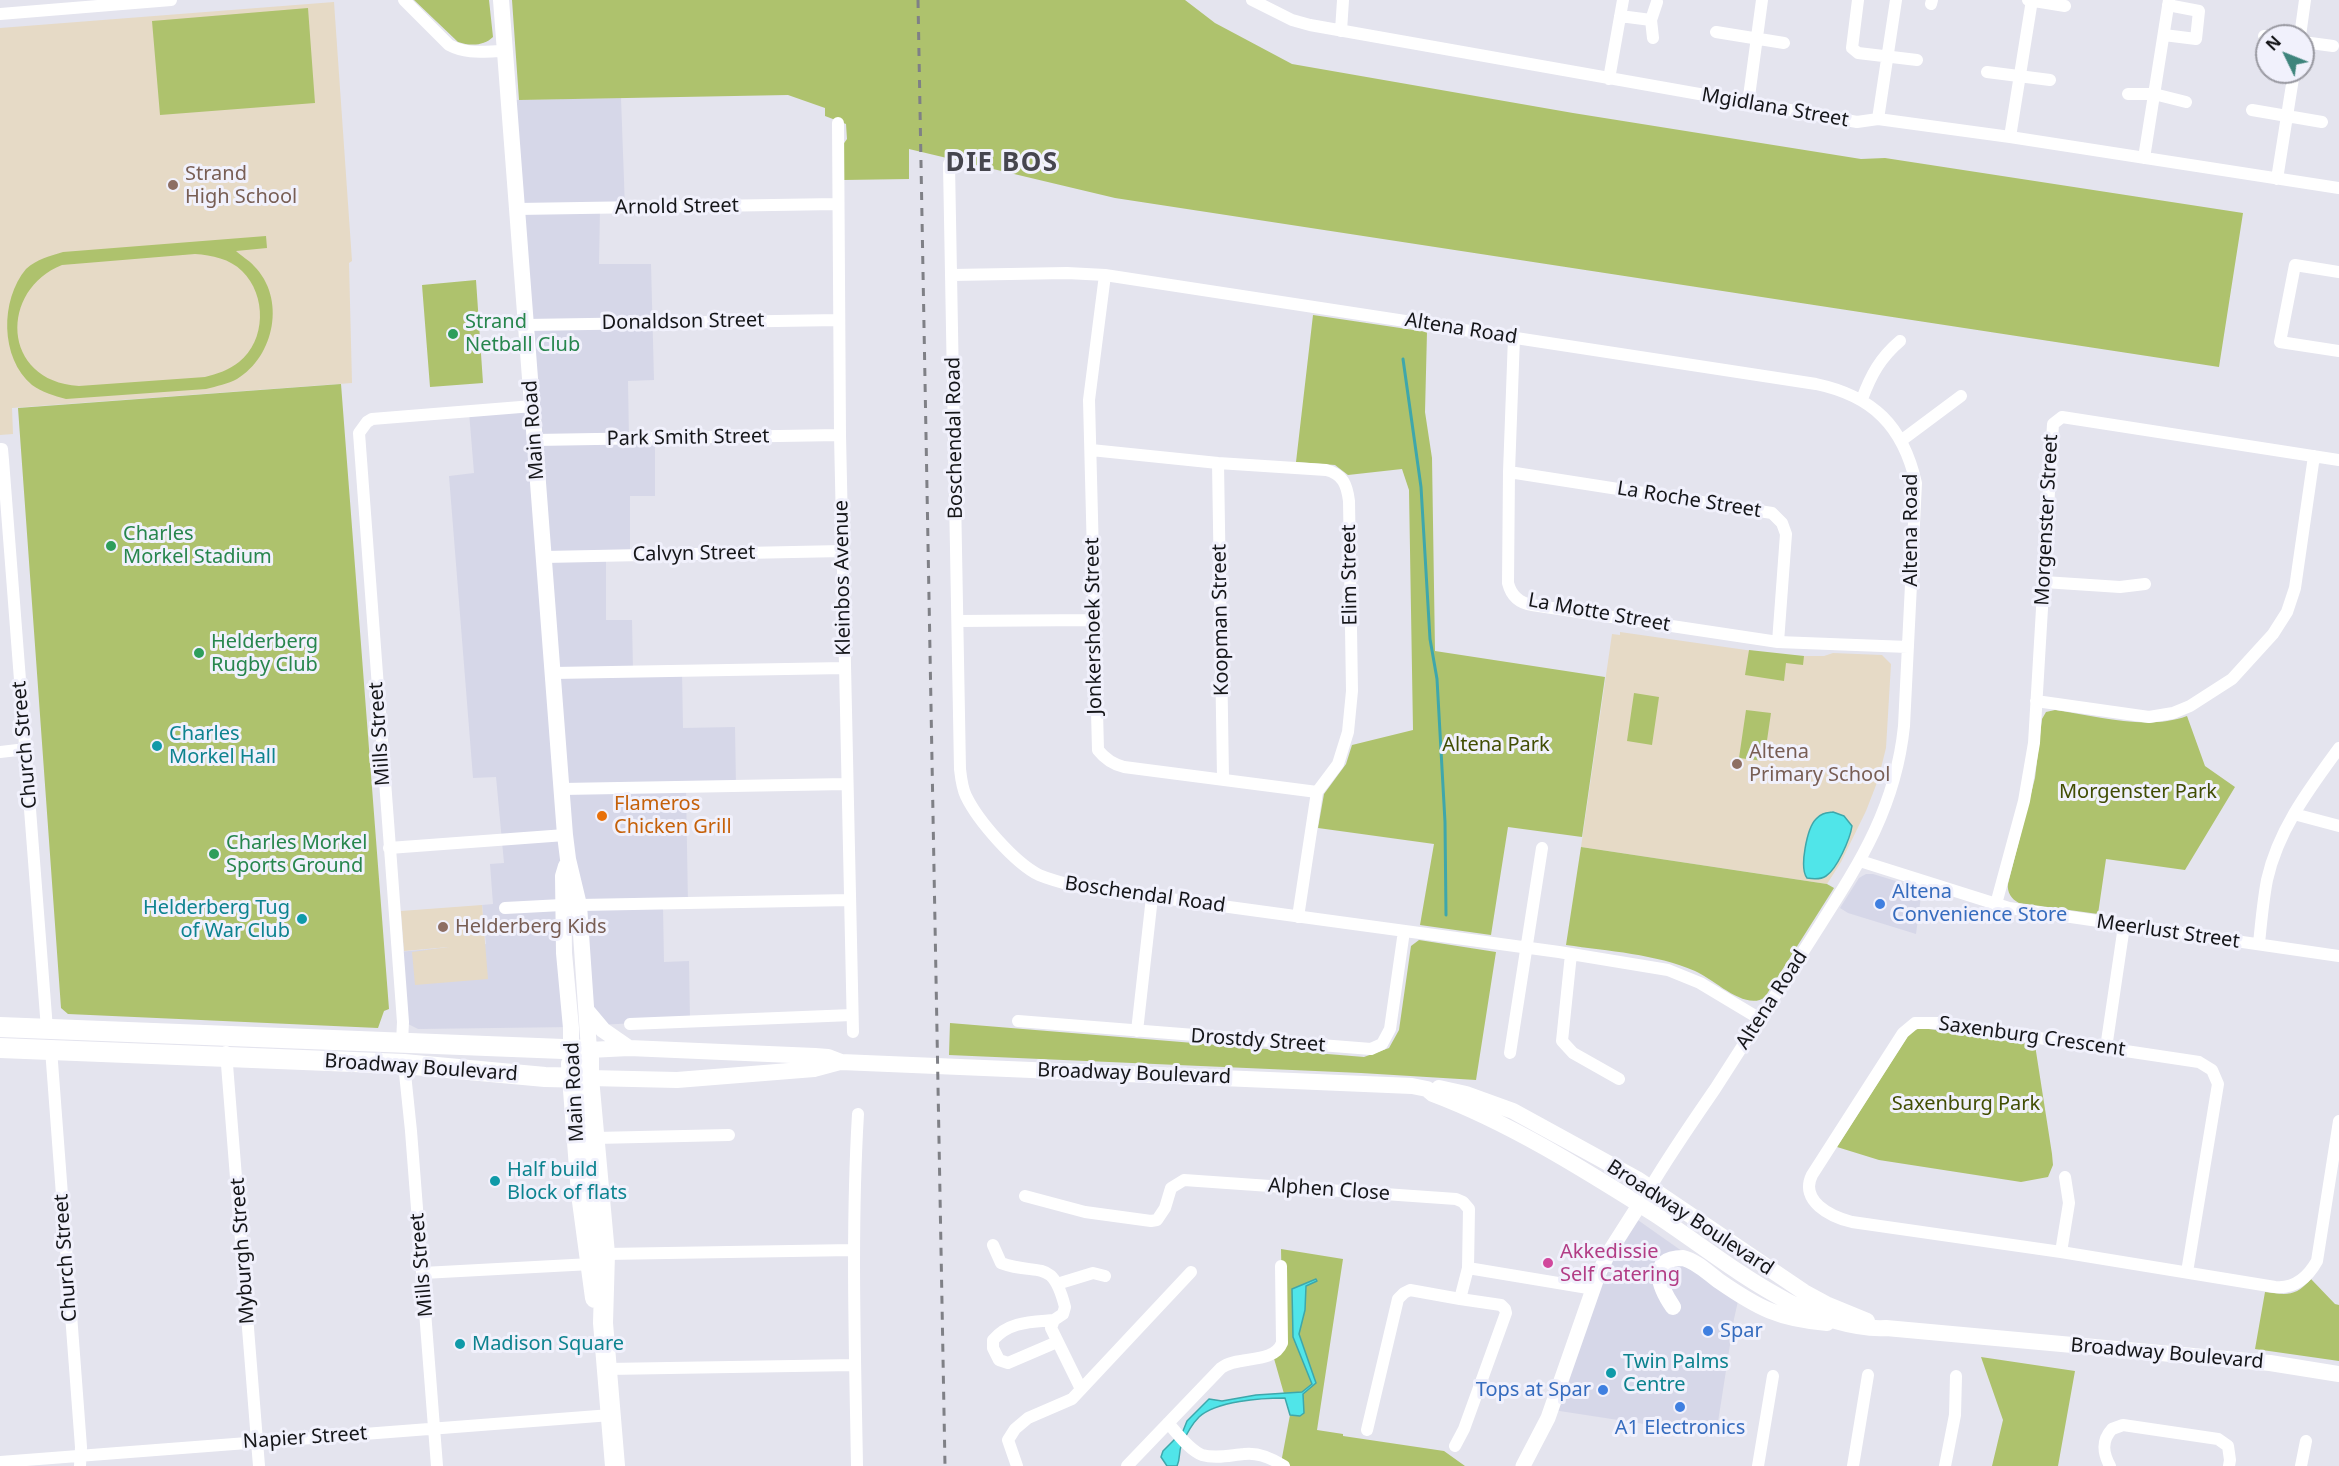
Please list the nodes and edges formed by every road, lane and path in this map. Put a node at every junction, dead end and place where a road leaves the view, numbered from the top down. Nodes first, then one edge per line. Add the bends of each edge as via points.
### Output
1 (171, 0) edge
2 (404, 0) edge
3 (501, 0) edge
4 (1252, 0) edge
5 (1343, 0) edge
6 (1623, 0) edge
7 (1762, 0) edge
8 (1858, 0) edge
9 (1896, 0) edge
10 (2030, 0) edge
11 (2305, 0) edge
12 (1657, 2) dead end
13 (2169, 2) edge
14 (94, 3) edge
15 (1269, 4) edge
16 (2065, 6) dead end
17 (0, 14) edge
18 (1620, 16) junction
19 (1651, 20) junction
20 (2302, 24) edge
21 (1341, 31) junction
22 (1716, 32) dead end
23 (2164, 35) junction
24 (1653, 38) dead end
25 (1756, 38) junction
26 (1784, 43) dead end
27 (2315, 44) edge
28 (2333, 46) dead end
29 (505, 51) junction
30 (1887, 57) junction
31 (1917, 60) dead end
32 (1987, 72) dead end
33 (2019, 76) junction
34 (1609, 79) junction
35 (2050, 80) dead end
36 (2292, 84) edge
37 (2128, 94) dead end
38 (2154, 94) junction
39 (2186, 102) dead end
40 (1748, 104) junction
41 (2252, 110) dead end
42 (2287, 116) junction
43 (1878, 119) junction
44 (2322, 122) dead end
45 (837, 123) dead end
46 (2010, 137) junction
47 (2144, 158) junction
48 (949, 164) dead end
49 (2277, 179) junction
50 (2339, 188) edge
51 (837, 204) junction
52 (517, 209) junction
53 (2339, 272) edge
54 (952, 275) junction
55 (1106, 275) junction
56 (839, 320) junction
57 (526, 325) junction
58 (1514, 337) junction
59 (1900, 341) dead end
60 (2339, 351) edge
61 (1961, 396) dead end
62 (1862, 399) junction
63 (533, 406) junction
64 (840, 435) junction
65 (535, 440) junction
66 (1902, 440) junction
67 (1091, 450) junction
68 (1, 455) edge
69 (2314, 456) junction
70 (2339, 460) edge
71 (1218, 463) junction
72 (1509, 472) junction
73 (843, 551) junction
74 (544, 557) junction
75 (2043, 582) junction
76 (2145, 584) dead end
77 (1094, 620) junction
78 (958, 621) junction
79 (1778, 642) junction
80 (1908, 646) junction
81 (845, 668) junction
82 (553, 673) junction
83 (2036, 701) junction
84 (2339, 748) edge
85 (26, 749) junction
86 (0, 752) edge
87 (1223, 778) junction
88 (847, 784) junction
89 (562, 789) junction
90 (1317, 792) junction
91 (2294, 814) junction
92 (2339, 826) edge
93 (565, 835) junction
94 (389, 848) junction
95 (1542, 848) dead end
96 (1860, 861) junction
97 (1152, 897) junction
98 (850, 900) junction
99 (1996, 904) junction
100 (571, 905) junction
101 (505, 908) dead end
102 (1298, 917) junction
103 (2124, 926) junction
104 (1404, 931) junction
105 (2259, 944) junction
106 (1526, 948) junction
107 (1571, 954) junction
108 (2339, 956) edge
109 (586, 1011) junction
110 (852, 1016) junction
111 (1760, 1019) junction
112 (1018, 1021) dead end
113 (630, 1024) dead end
114 (0, 1027) edge
115 (48, 1029) junction
116 (1137, 1031) junction
117 (853, 1032) dead end
118 (402, 1042) junction
119 (226, 1046) junction
120 (0, 1047) edge
121 (629, 1048) junction
122 (2106, 1048) junction
123 (51, 1049) junction
124 (580, 1050) junction
125 (1510, 1053) dead end
126 (841, 1062) junction
127 (404, 1064) junction
128 (580, 1078) junction
129 (1619, 1078) dead end
130 (1427, 1089) junction
131 (858, 1114) dead end
132 (2339, 1121) edge
133 (729, 1135) dead end
134 (595, 1138) junction
135 (2065, 1177) dead end
136 (1650, 1188) junction
137 (1025, 1197) dead end
138 (1638, 1205) junction
139 (993, 1245) dead end
140 (853, 1250) junction
141 (2061, 1252) junction
142 (598, 1259) junction
143 (1281, 1266) dead end
144 (1468, 1268) junction
145 (1191, 1272) dead end
146 (2187, 1272) junction
147 (423, 1274) junction
148 (1105, 1276) dead end
149 (1057, 1284) junction
150 (1594, 1290) junction
151 (1460, 1299) junction
152 (1673, 1307) dead end
153 (1054, 1320) junction
154 (1843, 1324) junction
155 (1886, 1328) junction
156 (1057, 1342) junction
157 (855, 1365) junction
158 (607, 1369) junction
159 (2339, 1374) edge
160 (1773, 1376) dead end
161 (1868, 1376) dead end
162 (1956, 1376) dead end
163 (1081, 1389) junction
164 (611, 1415) junction
165 (1168, 1423) junction
166 (434, 1428) junction
167 (1367, 1430) dead end
168 (2306, 1441) dead end
169 (258, 1442) junction
170 (1455, 1446) dead end
171 (80, 1461) edge
172 (1226, 1461) edge
173 (0, 1462) edge
174 (260, 1466) edge
175 (437, 1466) edge
176 (615, 1466) edge
177 (857, 1466) edge
178 (1017, 1466) edge
179 (1127, 1466) edge
180 (1284, 1466) edge
181 (1523, 1466) edge
182 (1758, 1466) edge
183 (1853, 1466) edge
184 (1946, 1466) edge
185 (2110, 1466) edge
186 (2229, 1466) edge
187 (2301, 1466) edge

1 - 14 street
2 - 29 street via 449,45 465,52
3 - 29 main road, Main Road
4 - 15 street, Mgidlana Street
5 - 21 street
6 - 18 street
7 - 25 street
8 - 30 street via 1852,48 1858,53
9 - 30 street
10 - 16 street
10 - 33 street
11 - 20 street
12 - 19 street
13 - 23 street
13 - 23 street via 2199,10 2196,39
14 - 17 street
15 - 21 street, Mgidlana Street via 1292,20
18 - 19 street
18 - 34 street
19 - 24 street
21 - 34 street, Mgidlana Street
22 - 25 street
23 - 38 street
25 - 26 street
25 - 40 street
27 - 28 street
29 - 52 main road, Main Road
30 - 31 street
30 - 43 street
32 - 33 street
33 - 35 street
33 - 46 street
34 - 40 street, Mgidlana Street
36 - 42 street
37 - 38 street
38 - 39 street
38 - 47 street
40 - 43 street, Mgidlana Street via 1857,122
41 - 42 street
42 - 44 street
42 - 49 street
43 - 46 street, Mgidlana Street
45 - 51 street, Kleinbos Avenue
46 - 47 street, Mgidlana Street
47 - 49 street, Mgidlana Street
48 - 54 street, Boschendal Road
49 - 50 street, Mgidlana Street
51 - 52 street, Arnold Street
51 - 56 street, Kleinbos Avenue
52 - 57 main road, Main Road
53 - 60 street via 2295,265 2280,342
54 - 55 street, Altena Road
54 - 78 street, Boschendal Road
55 - 58 street, Altena Road
55 - 67 street, Jonkershoek Street via 1090,380
56 - 57 street, Donaldson Street
56 - 64 street, Kleinbos Avenue
57 - 63 main road, Main Road
58 - 62 street, Altena Road via 1816,384 1838,388
58 - 72 street, La Motte Street
59 - 62 street via 1874,370
61 - 66 street
62 - 66 street, Altena Road via 1889,422
63 - 65 main road, Main Road
63 - 94 street, Mills Street via 372,419 362,427 358,440
64 - 65 street, Park Smith Street
64 - 73 street, Kleinbos Avenue
65 - 74 main road, Main Road
66 - 80 street, Altena Road via 1916,483
67 - 71 street, Elim Street
67 - 77 street, Jonkershoek Street
68 - 85 street, Church Street
69 - 70 street, Morgenster Street
69 - 75 street, Morgenster Street via 2058,418 2052,427
69 - 83 street via 2295,588 2287,612 2232,679 2190,706 2162,716
71 - 87 street, Koopman Street
71 - 90 street, Elim Street via 1326,470 1341,476 1348,492 1352,691 1348,732 1338,764
72 - 79 street, La Motte Street via 1508,582 1513,595 1522,602
72 - 79 street, La Roche Street via 1772,513 1782,522 1786,534
73 - 74 street, Calvyn Street
73 - 81 street, Kleinbos Avenue
74 - 82 main road, Main Road
75 - 76 street via 2120,587
75 - 83 street, Morgenster Street
77 - 78 street
77 - 87 street, Jonkershoek Street via 1096,737 1098,750 1105,759 1124,766
78 - 97 street, Boschendal Road via 960,769 972,805 1002,845 1038,874 1075,886
79 - 80 street, La Motte Street
80 - 96 street, Altena Road via 1897,774
81 - 82 street
81 - 88 street, Kleinbos Avenue
82 - 89 main road, Main Road
83 - 99 street, Morgenster Street via 2034,743 2024,801
84 - 91 street
85 - 86 street
85 - 115 street, Church Street
87 - 90 street, Jonkershoek Street
88 - 89 street
88 - 98 street, Kleinbos Avenue
89 - 93 main road, Main Road
90 - 102 street, Elim Street
91 - 92 street
91 - 105 street via 2268,880
93 - 94 street
93 - 100 main road, Main Road
94 - 118 street, Mills Street
95 - 106 street
96 - 99 street, Meerlust Street
96 - 111 street, Altena Road
97 - 102 street, Boschendal Road
97 - 116 street
98 - 100 street
98 - 110 street, Kleinbos Avenue
99 - 103 street, Meerlust Street
100 - 101 street
100 - 109 main road, Main Road
100 - 124 main road, Main Road via 564,953 571,1028
102 - 104 street, Boschendal Road
103 - 105 street, Meerlust Street
103 - 122 street
104 - 106 street, Boschendal Road
104 - 116 street, Drostdy Street via 1390,1029 1377,1047
105 - 108 street, Meerlust Street
106 - 107 street, Boschendal Road
106 - 125 street
107 - 111 street, Boschendal Road via 1677,972
107 - 129 street via 1562,1041 1574,1053
109 - 121 main road via 603,1030
109 - 124 main road, Main Road
110 - 113 street
110 - 117 street, Kleinbos Avenue
111 - 136 street, Altena Road
112 - 116 street, Drostdy Street
114 - 115 main road, Broadway Boulevard
115 - 119 main road, Broadway Boulevard
118 - 119 main road, Broadway Boulevard
118 - 124 main road, Broadway Boulevard
119 - 123 main road, Broadway Boulevard
119 - 127 main road, Broadway Boulevard
119 - 169 street, Myburgh Street
120 - 123 main road, Broadway Boulevard
121 - 124 main road, Broadway Boulevard
121 - 126 main road, Broadway Boulevard via 815,1056
122 - 141 street, Saxenburg Crescent via 1939,1023 1915,1023 1903,1033 1808,1185 1816,1204 1847,1221
122 - 146 street, Saxenburg Crescent via 2199,1062 2208,1066 2217,1079
123 - 171 street, Church Street
124 - 128 main road, Main Road
126 - 128 main road, Broadway Boulevard via 814,1069 677,1080
126 - 130 main road, Broadway Boulevard
127 - 128 main road, Broadway Boulevard
127 - 147 street, Mills Street
128 - 134 main road, Main Road
128 - 142 main road, Main Road via 581,1194
130 - 136 main road, Broadway Boulevard via 1448,1089 1513,1112
130 - 138 main road, Broadway Boulevard via 1508,1128
131 - 140 street
132 - 146 street, Saxenburg Crescent via 2319,1256 2304,1279 2282,1288
133 - 134 street
134 - 142 main road, Main Road
135 - 141 street via 2069,1203
136 - 138 street, Altena Road
136 - 155 main road, Broadway Boulevard via 1804,1292
137 - 144 street, Alphen Close via 1085,1212 1151,1221 1162,1214 1171,1188 1184,1180 1456,1199 1469,1209
138 - 150 street, Altena Road via 1608,1254
138 - 154 main road, Broadway Boulevard via 1772,1292
139 - 149 street via 1001,1263 1044,1270
140 - 142 street
140 - 157 street
141 - 146 street, Saxenburg Crescent
142 - 147 street
142 - 158 main road, Main Road via 596,1302 603,1323
143 - 165 street via 1280,1348 1273,1354 1224,1365
144 - 150 street
144 - 151 street
145 - 163 street
147 - 166 street, Mills Street
148 - 149 street via 1094,1273
149 - 153 street via 1065,1307
150 - 181 street, Altena Road via 1548,1418
151 - 167 street via 1410,1290 1398,1299
151 - 170 street via 1501,1305 1506,1313
152 - 154 main road via 1660,1285 1659,1272 1670,1259 1683,1258 1768,1311 1786,1318
153 - 156 street via 1051,1328
153 - 156 street via 1024,1321 1002,1331 993,1340 993,1348 999,1360 1008,1363
154 - 155 main road, Broadway Boulevard
155 - 159 main road, Broadway Boulevard via 2270,1362
156 - 163 street
157 - 158 street
157 - 177 street
158 - 164 main road, Main Road
160 - 182 street
161 - 183 street
162 - 184 street via 1955,1415
163 - 178 street via 1067,1401 1028,1418 1010,1436 1009,1445
164 - 166 street, Napier Street
164 - 176 main road, Main Road
165 - 172 street via 1204,1455
165 - 179 street
166 - 169 street, Napier Street
166 - 175 street, Mills Street
168 - 187 street
169 - 171 street, Napier Street
169 - 174 street, Myburgh Street
171 - 173 street, Napier Street
172 - 180 street via 1246,1453
185 - 186 street via 2105,1440 2112,1429 2123,1425 2218,1439 2228,1446

